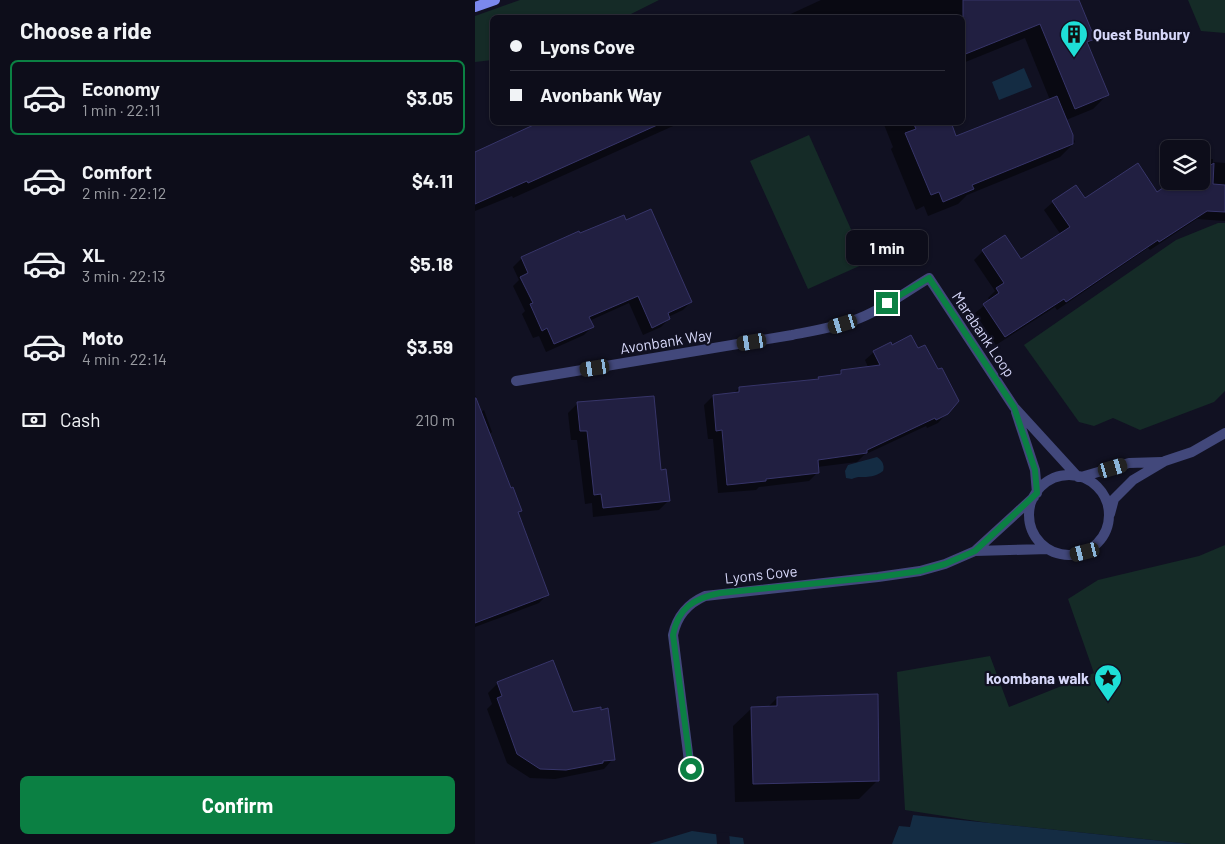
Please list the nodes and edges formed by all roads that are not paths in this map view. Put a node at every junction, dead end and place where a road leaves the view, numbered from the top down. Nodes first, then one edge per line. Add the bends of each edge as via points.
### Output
1 (495, 0) edge
2 (475, 7) edge
3 (929, 278) joint
4 (516, 381) dead end
5 (1014, 407) junction
6 (1225, 433) edge
7 (1165, 462) junction
8 (1079, 477) junction
9 (1035, 495) junction
10 (1108, 522) junction
11 (1048, 549) junction
12 (975, 551) junction
13 (691, 769) dead end

1 - 2 main road
3 - 4 street, Avonbank Way via 875,310 832,327
3 - 5 street, Marabank Loop
5 - 8 street, Marabank Loop
5 - 9 street, Marabank Loop via 1035,470
6 - 7 street via 1192,452
7 - 8 street via 1129,463
7 - 10 street via 1133,480 1114,499
8 - 9 street via 1059,477 1048,481
8 - 10 street via 1100,490 1109,511
9 - 11 street via 1029,508 1029,520 1032,531
9 - 12 street, Lyons Cove
10 - 11 street via 1096,545 1085,552 1059,554
11 - 12 street, Lyons Cove
12 - 13 street, Lyons Cove via 920,571 720,593 696,600 681,613 673,635

